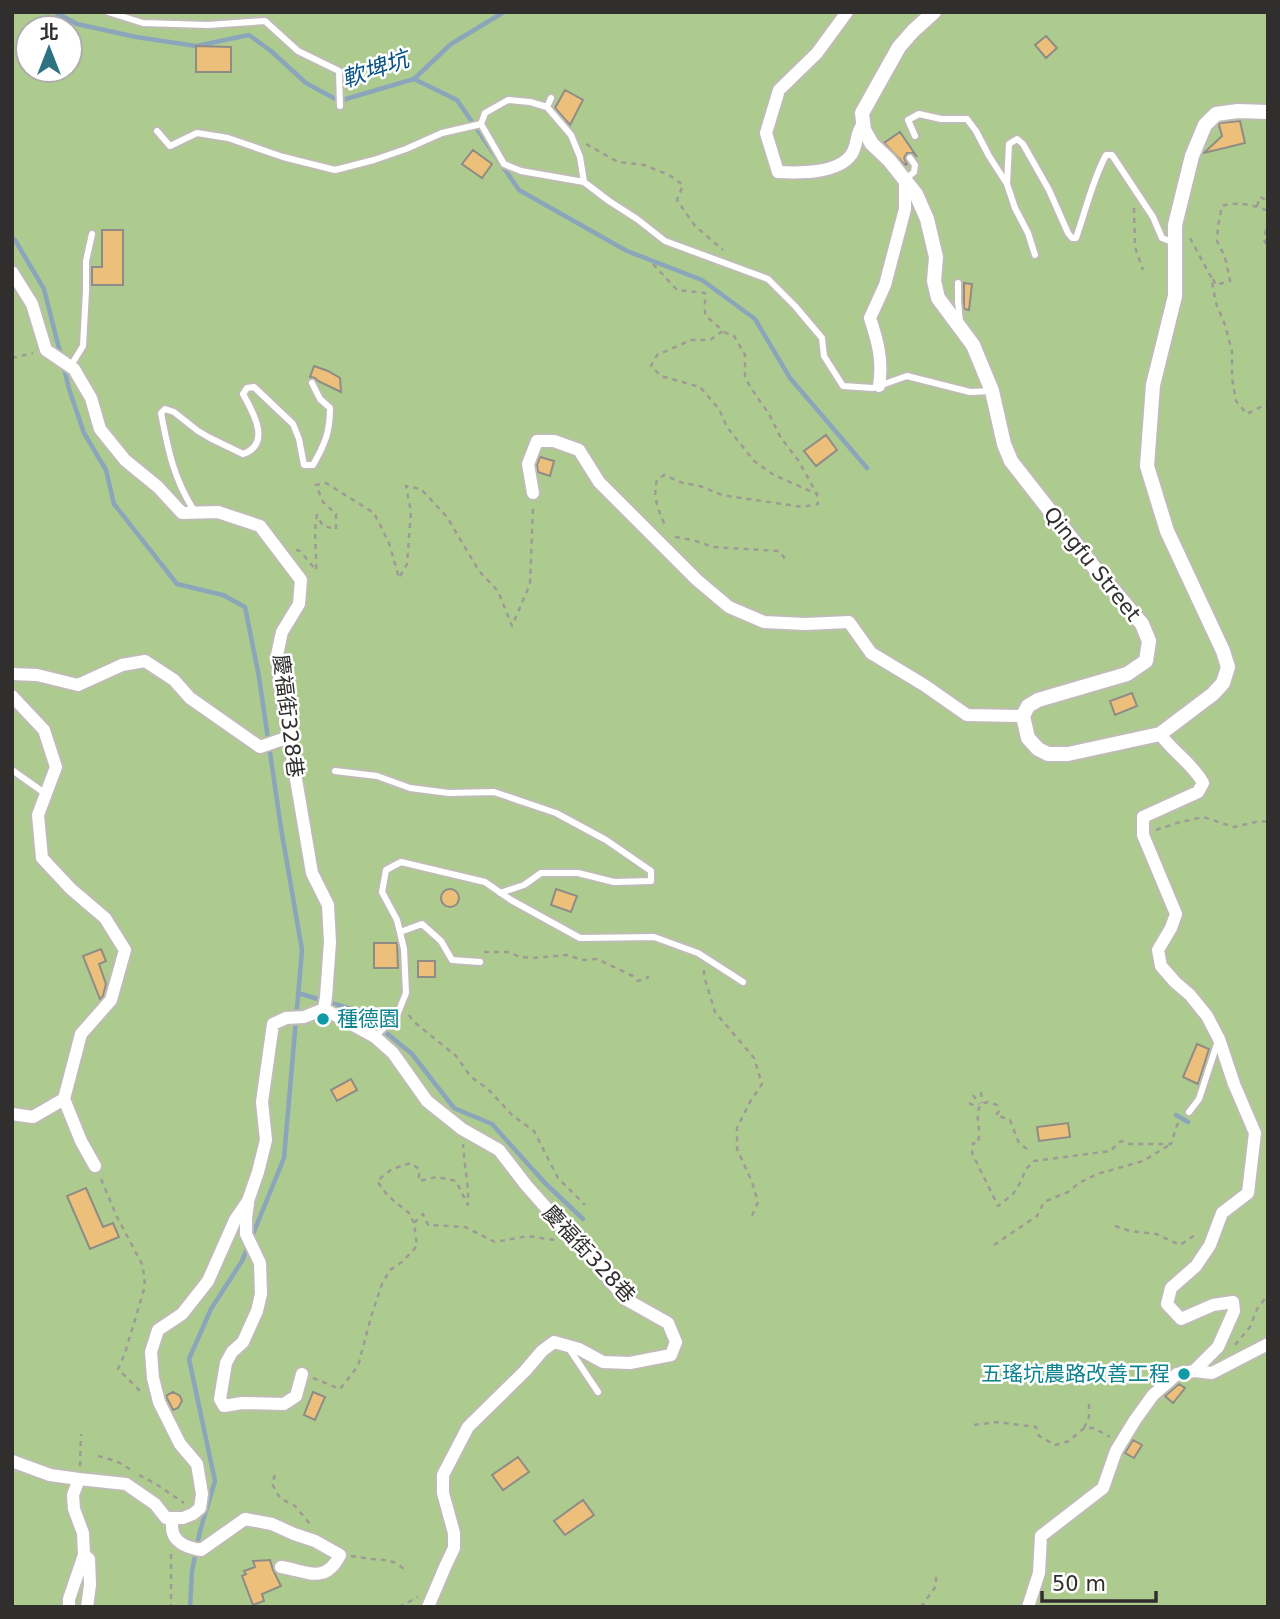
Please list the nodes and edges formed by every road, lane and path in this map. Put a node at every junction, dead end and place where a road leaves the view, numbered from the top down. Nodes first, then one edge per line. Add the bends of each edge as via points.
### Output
1 (108, 12) edge
2 (847, 12) edge
3 (934, 12) edge
4 (551, 97) dead end
5 (340, 106) dead end
6 (547, 107) junction
7 (1268, 113) edge
8 (481, 124) junction
9 (863, 124) junction
10 (157, 131) dead end
11 (571, 135) junction
12 (915, 136) dead end
13 (911, 158) dead end
14 (905, 180) junction
15 (584, 182) junction
16 (1007, 184) junction
17 (1134, 187) junction
18 (1268, 201) edge
19 (1257, 206) junction
20 (1268, 211) edge
21 (1177, 218) junction
22 (1268, 220) edge
23 (92, 234) dead end
24 (1176, 243) junction
25 (1268, 249) edge
26 (1035, 255) dead end
27 (653, 264) dead end
28 (734, 266) junction
29 (1143, 270) dead end
30 (1207, 270) junction
31 (12, 272) edge
32 (958, 283) dead end
33 (961, 329) junction
34 (723, 331) junction
35 (50, 353) junction
36 (12, 358) edge
37 (70, 367) junction
38 (312, 383) dead end
39 (879, 386) junction
40 (992, 391) junction
41 (1268, 403) edge
42 (533, 493) joint
43 (817, 494) junction
44 (195, 512) junction
45 (274, 545) junction
46 (788, 561) dead end
47 (12, 674) edge
48 (12, 696) edge
49 (1023, 716) junction
50 (1160, 734) junction
51 (283, 739) junction
52 (12, 770) edge
53 (335, 771) dead end
54 (46, 794) junction
55 (1268, 822) edge
56 (1143, 835) junction
57 (500, 892) junction
58 (400, 932) junction
59 (482, 952) dead end
60 (704, 957) junction
61 (480, 962) dead end
62 (649, 978) dead end
63 (743, 982) dead end
64 (401, 1003) junction
65 (325, 1004) junction
66 (376, 1036) junction
67 (1219, 1039) junction
68 (981, 1092) dead end
69 (973, 1095) dead end
70 (64, 1099) junction
71 (969, 1103) dead end
72 (980, 1106) junction
73 (1189, 1112) dead end
74 (12, 1114) edge
75 (1177, 1125) dead end
76 (462, 1129) junction
77 (1171, 1144) junction
78 (1027, 1149) dead end
79 (95, 1166) joint
80 (248, 1201) junction
81 (585, 1205) dead end
82 (1223, 1213) junction
83 (751, 1218) dead end
84 (414, 1223) junction
85 (1115, 1226) dead end
86 (579, 1244) junction
87 (994, 1245) dead end
88 (1268, 1295) edge
89 (1268, 1343) edge
90 (1235, 1345) dead end
91 (567, 1346) junction
92 (1194, 1371) junction
93 (302, 1374) joint
94 (598, 1392) dead end
95 (143, 1394) dead end
96 (1089, 1404) dead end
97 (974, 1425) dead end
98 (1084, 1428) junction
99 (81, 1434) dead end
100 (1124, 1438) junction
101 (12, 1461) edge
102 (275, 1475) dead end
103 (79, 1479) junction
104 (173, 1518) junction
105 (316, 1529) dead end
106 (171, 1554) dead end
107 (84, 1555) junction
108 (340, 1555) junction
109 (281, 1567) dead end
110 (405, 1570) dead end
111 (936, 1577) dead end
112 (69, 1607) edge
113 (87, 1607) edge
114 (171, 1607) edge
115 (428, 1607) edge
116 (921, 1607) edge
117 (1028, 1607) edge

1 - 5 lane via 143,23 265,21 298,51 338,71
2 - 9 street via 817,53 779,90 766,134 778,172 805,173 837,166 852,154
3 - 9 street via 900,47 862,113
4 - 6 lane
6 - 8 lane via 508,100 485,113
6 - 11 lane
7 - 21 street via 1216,114 1205,125 1192,156
8 - 10 lane via 335,170 197,133 170,146
8 - 15 lane via 504,164
9 - 14 street, Qingfu Street via 872,144
11 - 15 lane
11 - 28 path via 618,162 644,165 683,185 677,200 695,226 730,256
12 - 16 lane via 908,120 919,114 967,119
13 - 14 lane via 914,172
14 - 33 street, Qingfu Street via 927,219 936,257 938,299
14 - 39 street via 905,209 885,285 870,318 879,345
15 - 28 lane via 665,241
16 - 17 lane via 1009,144 1017,139 1038,169 1072,239 1106,155 1112,155
16 - 26 lane
17 - 24 lane via 1162,238
17 - 29 path via 1135,247
18 - 19 path via 1260,197
19 - 20 path
19 - 30 path via 1223,206 1217,242 1226,257 1230,281 1216,285
21 - 24 street
21 - 30 path
22 - 25 path via 1264,239
23 - 37 lane via 86,261 83,346
24 - 50 street via 1175,296 1153,385 1147,466 1167,531 1228,667 1213,694
27 - 34 path via 677,290 705,293 705,315
28 - 39 lane via 768,279 795,306 822,338 824,356 843,386
30 - 41 path via 1232,352 1236,401 1247,414
31 - 35 street via 32,304
32 - 33 lane
33 - 40 street, Qingfu Street via 973,345
34 - 43 path via 734,336 746,355 746,378
34 - 43 path via 710,340 691,340 657,355 650,366 661,376 700,387 754,461
35 - 36 path
35 - 37 street, 慶福街328巷
37 - 44 street, 慶福街328巷 via 91,398 100,429 125,460 182,513
38 - 44 lane via 330,408 330,427 313,465 304,465 293,424 254,387 243,394 259,430 251,452 243,454 198,431 174,412 165,409 161,413 172,466
39 - 40 lane via 908,376 970,392
40 - 49 street, Qingfu Street via 1011,461 1142,624 1149,641 1146,661 1127,674 1038,700
42 - 45 path via 530,584 512,626 498,591 422,489 406,486 411,512 407,564 399,578 374,513 326,483 316,485 323,502 336,514 336,529 323,526 317,515 316,570 300,551
42 - 49 street via 528,464 537,441 554,441 579,450 599,482 729,607 764,622 849,622 871,653 967,715
43 - 46 path via 818,505 802,508 722,495 664,475 657,480 655,501 667,532 676,538 713,547 779,551
44 - 45 street, 慶福街328巷 via 218,512 260,526
45 - 51 street, 慶福街328巷 via 300,580 299,604 282,632 277,655
47 - 51 street, 慶福街328巷 via 78,685 122,665 145,662 260,747
48 - 54 street via 44,730 55,767
49 - 50 street via 1028,738 1048,754 1068,754
50 - 56 street via 1203,783 1198,792 1143,817
51 - 65 street, 慶福街328巷 via 312,873 328,905
52 - 54 lane
53 - 57 lane via 377,776 410,788 494,792 556,813 652,871 650,881 541,873 524,885
54 - 70 street via 38,815 42,858 105,918 125,950 111,1000 81,1034
55 - 56 path via 1234,827 1203,817
56 - 67 street via 1176,914 1158,950 1161,966 1191,995
57 - 58 lane via 485,881 401,862 386,870 382,892
57 - 60 lane via 580,938 654,937
58 - 61 lane via 422,924 441,941 452,960
58 - 64 lane via 406,968 406,993
59 - 62 path via 597,959 638,981
60 - 63 lane
60 - 83 path via 704,976 715,1012 754,1058 762,1084 737,1128 737,1149 758,1202
64 - 66 lane via 398,1013
64 - 81 path via 413,1021 456,1056 471,1077 534,1131 558,1178
65 - 66 street, 慶福街328巷
65 - 80 street via 304,1017 273,1024 262,1102 266,1140
66 - 76 street, 慶福街328巷 via 427,1101
67 - 73 lane via 1199,1099
67 - 82 street via 1255,1133 1248,1192
68 - 72 path
69 - 72 path
70 - 74 street via 33,1117
70 - 79 street
71 - 72 path
72 - 77 path via 980,1139 973,1143 972,1153 998,1206 1013,1194 1034,1161 1110,1151 1121,1141
72 - 78 path via 988,1102 997,1105 996,1115 1010,1120 1019,1143
75 - 77 path
76 - 84 path via 468,1205 456,1181 437,1177 419,1181 419,1169 411,1163 391,1169 377,1181
76 - 86 street, 慶福街328巷 via 499,1150
77 - 87 path via 1143,1161 1097,1174 1044,1202 1037,1216
79 - 95 path via 143,1266 145,1286 118,1369
80 - 93 street via 246,1234 260,1263 261,1293 243,1342 226,1363 220,1399 224,1406 284,1404 296,1396
80 - 104 street via 208,1281 182,1314 158,1330 151,1352 159,1402 180,1444 197,1464 201,1484 200,1507 193,1514
82 - 85 path via 1180,1245 1156,1234
82 - 92 street via 1210,1245 1171,1289 1167,1304 1181,1319 1233,1302 1234,1311 1218,1347
84 - 86 path via 423,1214 428,1225 465,1227 495,1242 528,1236
84 - 93 path via 417,1246 390,1270 382,1284 358,1366 340,1389
86 - 91 street, 慶福街328巷 via 627,1300 668,1323 676,1342 671,1355 631,1363 603,1362
88 - 90 path
89 - 92 street via 1212,1373
91 - 94 lane
91 - 115 street via 554,1342 542,1350 468,1427 443,1475 454,1548
92 - 100 street via 1177,1374 1153,1395
96 - 98 path
97 - 98 path via 997,1422 1036,1427 1039,1436 1055,1446
98 - 100 path
99 - 103 path
100 - 117 street via 1103,1488 1041,1536 1039,1573
101 - 103 street via 50,1475
102 - 105 path via 272,1484 279,1498 295,1506
103 - 104 street via 126,1484 155,1504 166,1518
103 - 107 street via 73,1496
104 - 108 street via 171,1528 177,1540 195,1549 245,1519 272,1524
106 - 114 path
107 - 112 street
107 - 113 street via 89,1559
108 - 109 street via 322,1574
108 - 110 path via 386,1559
111 - 116 path via 936,1586

